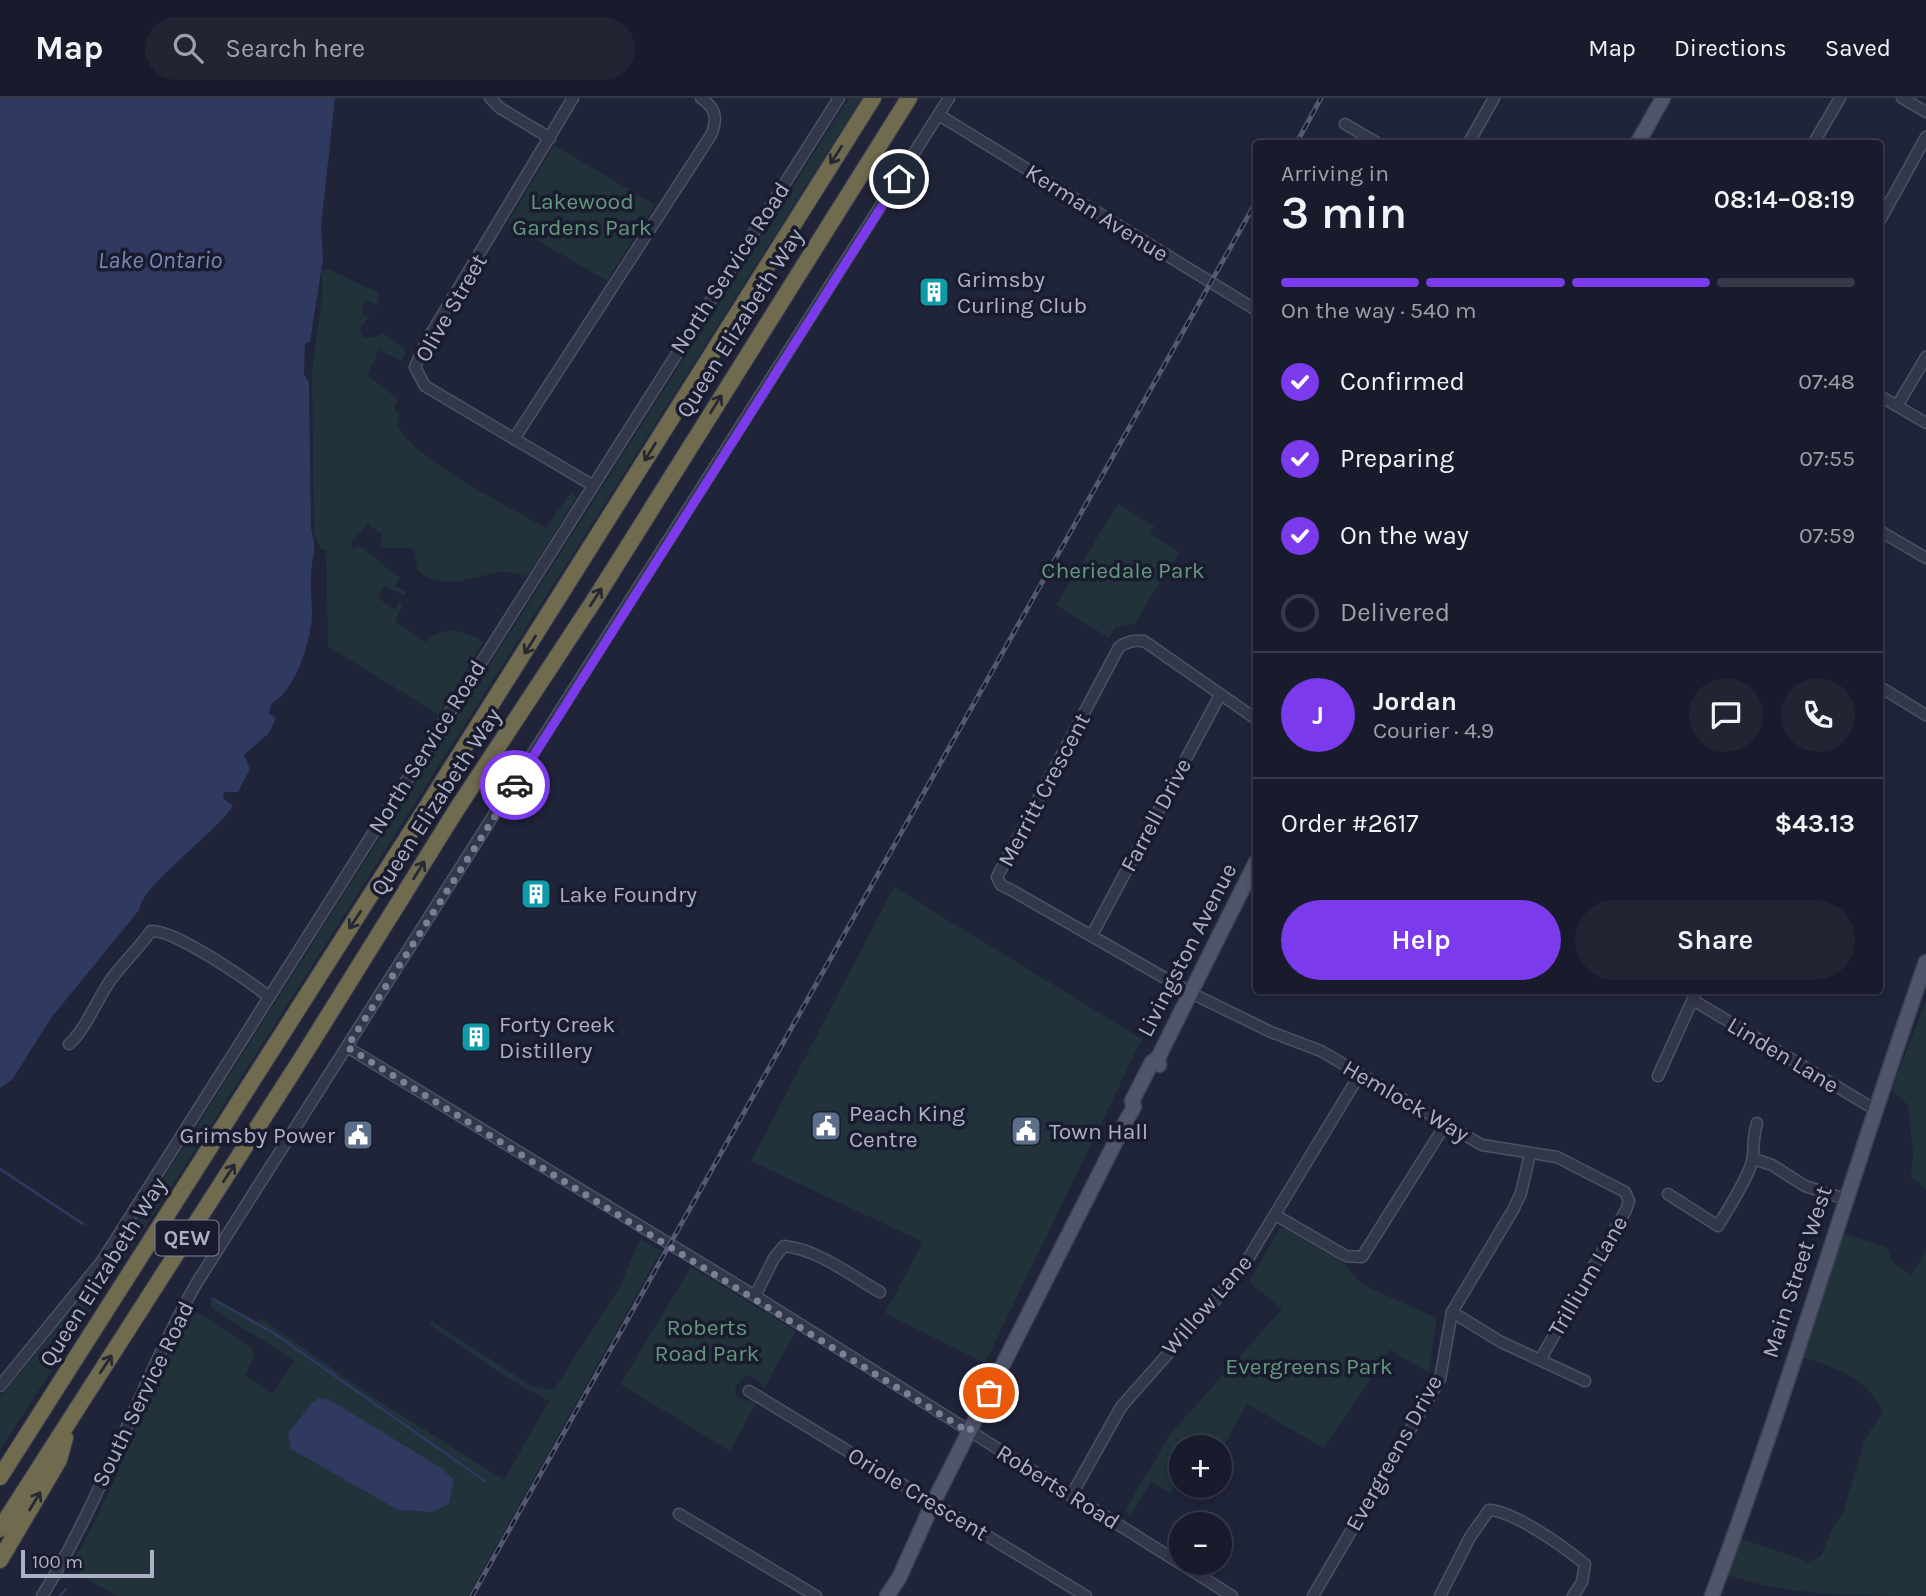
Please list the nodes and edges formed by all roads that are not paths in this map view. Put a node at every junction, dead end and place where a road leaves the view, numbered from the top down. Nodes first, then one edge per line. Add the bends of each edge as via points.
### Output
1 (489, 98) edge
2 (573, 98) edge
3 (701, 98) edge
4 (839, 98) edge
5 (873, 98) edge
6 (909, 98) edge
7 (949, 98) edge
8 (1494, 98) edge
9 (1663, 98) edge
10 (1840, 98) edge
11 (1902, 98) edge
12 (1926, 112) edge
13 (939, 115) junction
14 (1345, 124) dead end
15 (1926, 137) edge
16 (550, 138) junction
17 (1372, 140) edge
18 (1470, 140) edge
19 (1639, 140) edge
20 (1816, 140) edge
21 (1883, 215) edge
22 (1253, 308) edge
23 (1926, 358) edge
24 (1883, 398) edge
25 (1897, 406) junction
26 (1926, 423) edge
27 (514, 439) junction
28 (592, 485) junction
29 (1883, 533) edge
30 (1926, 558) edge
31 (1883, 689) edge
32 (1220, 695) junction
33 (1926, 715) edge
34 (1253, 717) edge
35 (1253, 868) edge
36 (1091, 935) junction
37 (1926, 962) edge
38 (1191, 993) junction
39 (1695, 995) edge
40 (269, 997) junction
41 (69, 1044) dead end
42 (347, 1047) junction
43 (1360, 1074) junction
44 (1658, 1076) dead end
45 (1874, 1109) junction
46 (1757, 1123) dead end
47 (1445, 1125) junction
48 (1530, 1154) junction
49 (1754, 1159) junction
50 (1625, 1192) joint
51 (1668, 1194) dead end
52 (1845, 1199) junction
53 (1277, 1216) junction
54 (880, 1292) dead end
55 (755, 1296) junction
56 (1452, 1312) junction
57 (1540, 1360) junction
58 (1585, 1381) dead end
59 (0, 1386) edge
60 (749, 1391) dead end
61 (70, 1422) junction
62 (969, 1432) junction
63 (0, 1476) edge
64 (1071, 1496) junction
65 (933, 1503) junction
66 (679, 1514) dead end
67 (0, 1529) edge
68 (0, 1560) edge
69 (42, 1596) edge
70 (816, 1596) edge
71 (887, 1596) edge
72 (1086, 1596) edge
73 (1232, 1596) edge
74 (1314, 1596) edge
75 (1440, 1596) edge
76 (1573, 1596) edge
77 (1712, 1596) edge

1 - 16 street
2 - 16 street, Olive Street
3 - 27 street via 715,116 711,135
4 - 28 street, North Service Road
5 -> 63 highway, Queen Elizabeth Way / QEW
61 -> 6 highway, Queen Elizabeth Way / QEW
7 - 13 street, South Service Road
8 - 18 street
9 - 19 main road
10 - 20 street
11 - 12 street
13 - 22 street, Kerman Avenue
13 - 42 street, South Service Road
14 - 17 street
15 - 21 street
16 - 27 street, Olive Street via 415,367 425,386
23 - 25 street
24 - 25 street
25 - 26 street
27 - 28 street, Olive Street
28 - 40 street, North Service Road
29 - 30 street
31 - 33 street
32 - 34 street, Merritt Crescent
32 - 36 street, Farrell Drive
32 - 36 street, Merritt Crescent via 1144,641 1131,640 1119,648 997,877 1001,885
35 - 38 main road, Livingston Avenue
36 - 38 street, Merritt Crescent
37 - 45 main road, Main Street West
38 - 43 street, Hemlock Way via 1321,1051
38 - 62 main road, Livingston Avenue via 1158,1058 1159,1066
39 - 44 street
39 - 45 street, Linden Lane
40 - 41 street via 188,945 160,930 151,931 113,977
40 - 59 street, North Service Road via 102,1261
42 - 55 street, Roberts Road
42 - 69 street, South Service Road via 167,1335 72,1543
43 - 47 street, Hemlock Way
43 - 53 street, Willow Lane
45 - 52 main road, Main Street West
46 - 49 street via 1752,1139
47 - 48 street, Hemlock Way via 1482,1145
47 - 53 street via 1362,1257 1346,1256
48 - 50 street, Hemlock Way via 1557,1157
48 - 56 street, Evergreens Drive via 1513,1210
49 - 51 street via 1718,1226
49 - 52 street via 1805,1186
50 - 57 street, Trillium Lane via 1626,1210
52 - 77 main road, Main Street West
53 - 64 street, Willow Lane via 1230,1285 1121,1406
54 - 55 street via 796,1247 784,1246
55 - 62 street, Roberts Road
56 - 57 street
56 - 74 street, Evergreens Drive via 1440,1380
57 - 58 street
60 - 65 street, Oriole Crescent
61 - 67 highway, Queen Elizabeth Way / QEW
68 -> 61 highway via 59,1460
62 - 64 street, Roberts Road
62 - 65 main road, Livingston Avenue
64 - 73 street, Roberts Road
65 - 71 main road, Livingston Avenue
65 - 72 street, Oriole Crescent
66 - 70 street
75 - 76 street via 1480,1520 1489,1510 1498,1510 1585,1564

